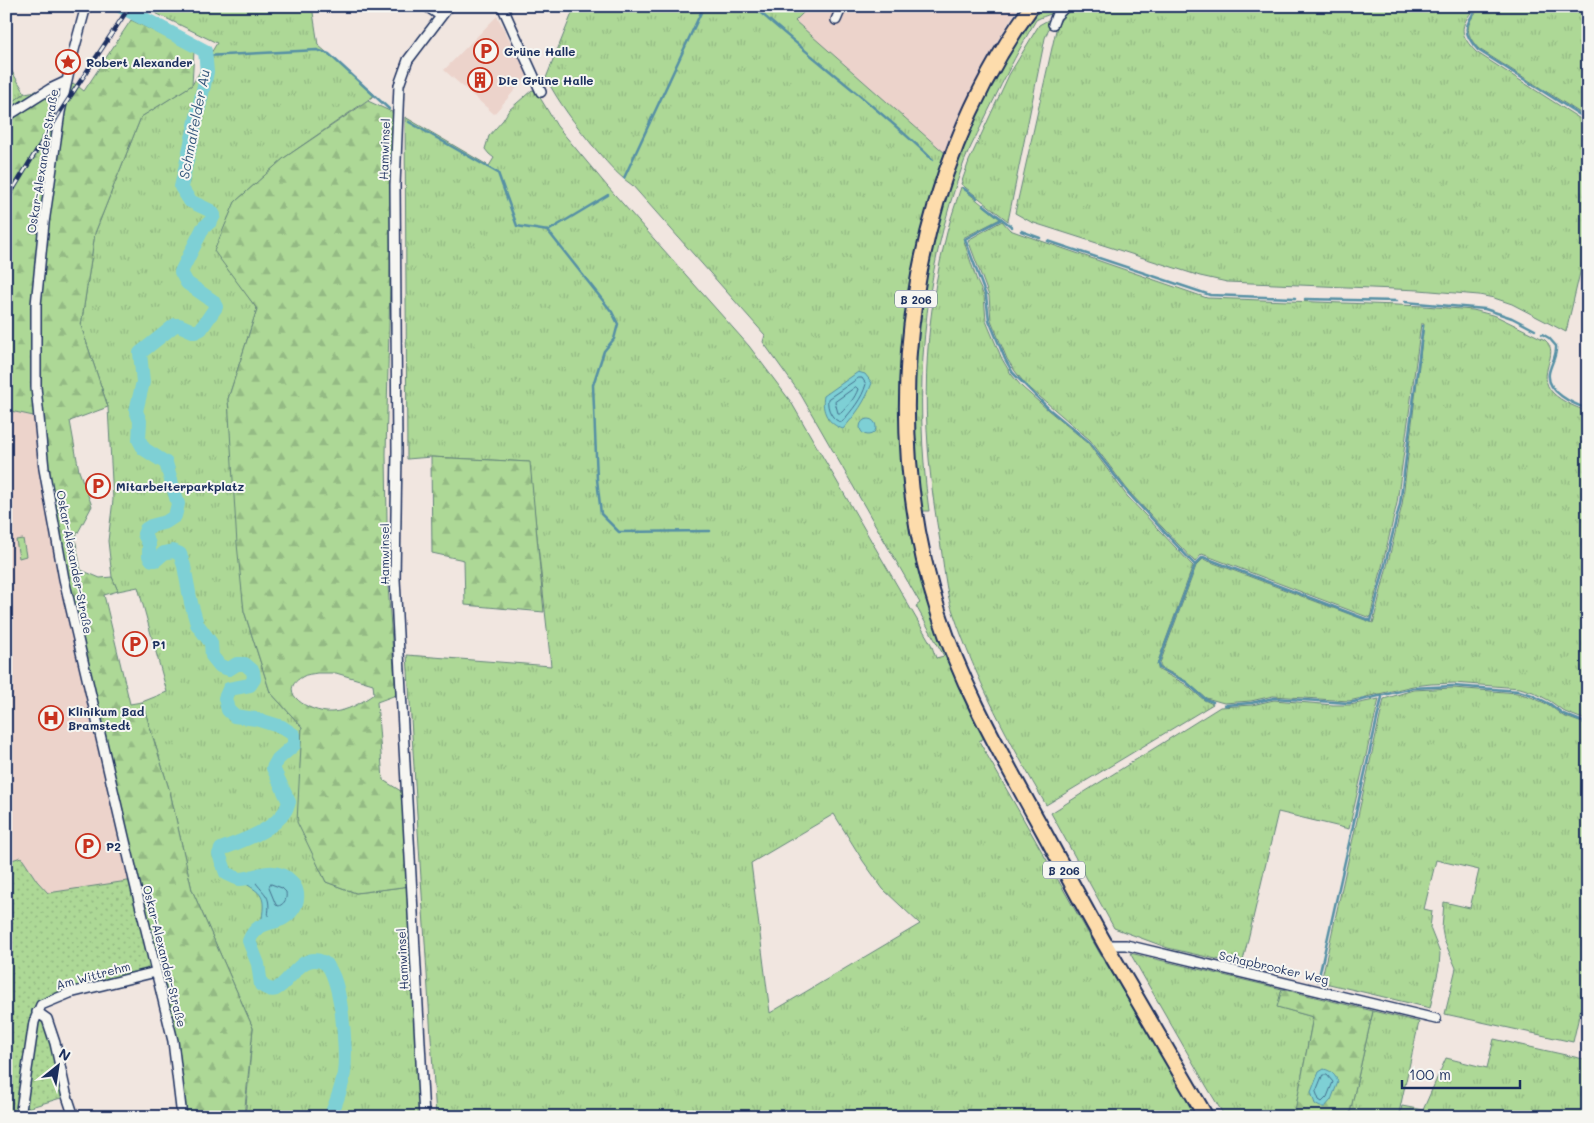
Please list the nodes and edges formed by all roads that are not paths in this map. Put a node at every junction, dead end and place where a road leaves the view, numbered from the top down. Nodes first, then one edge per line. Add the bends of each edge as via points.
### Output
1 (86, 6) edge
2 (426, 6) edge
3 (449, 6) edge
4 (502, 6) edge
5 (842, 6) edge
6 (1032, 6) edge
7 (1066, 6) edge
8 (441, 16) junction
9 (836, 20) dead end
10 (1053, 24) dead end
11 (67, 81) junction
12 (541, 92) dead end
13 (6, 117) edge
14 (1106, 945) junction
15 (156, 972) junction
16 (36, 1012) junction
17 (1436, 1019) dead end
18 (19, 1117) edge
19 (74, 1117) edge
20 (182, 1117) edge
21 (424, 1117) edge
22 (1206, 1117) edge

1 - 11 street, Oskar-Alexander-Straße
2 - 8 street
3 - 8 street, Hamwinsel
4 - 12 street
5 - 9 street
6 - 14 main road, B 206 via 1002,52 974,105 941,189 926,239 911,330 907,377 908,445 926,569 962,675 988,731
7 - 10 street
8 - 21 street, Hamwinsel via 408,60 399,84 395,185 396,579
11 - 13 street
11 - 15 street, Oskar-Alexander-Straße via 44,222 36,305 38,417 64,579
14 - 17 street, Schapbrooker Weg via 1126,945
14 - 22 main road, B 206
15 - 16 street, Am Wittrehm via 57,998 41,1004
15 - 20 street, Oskar-Alexander-Straße via 173,1041
16 - 18 street
16 - 19 street via 47,1019

